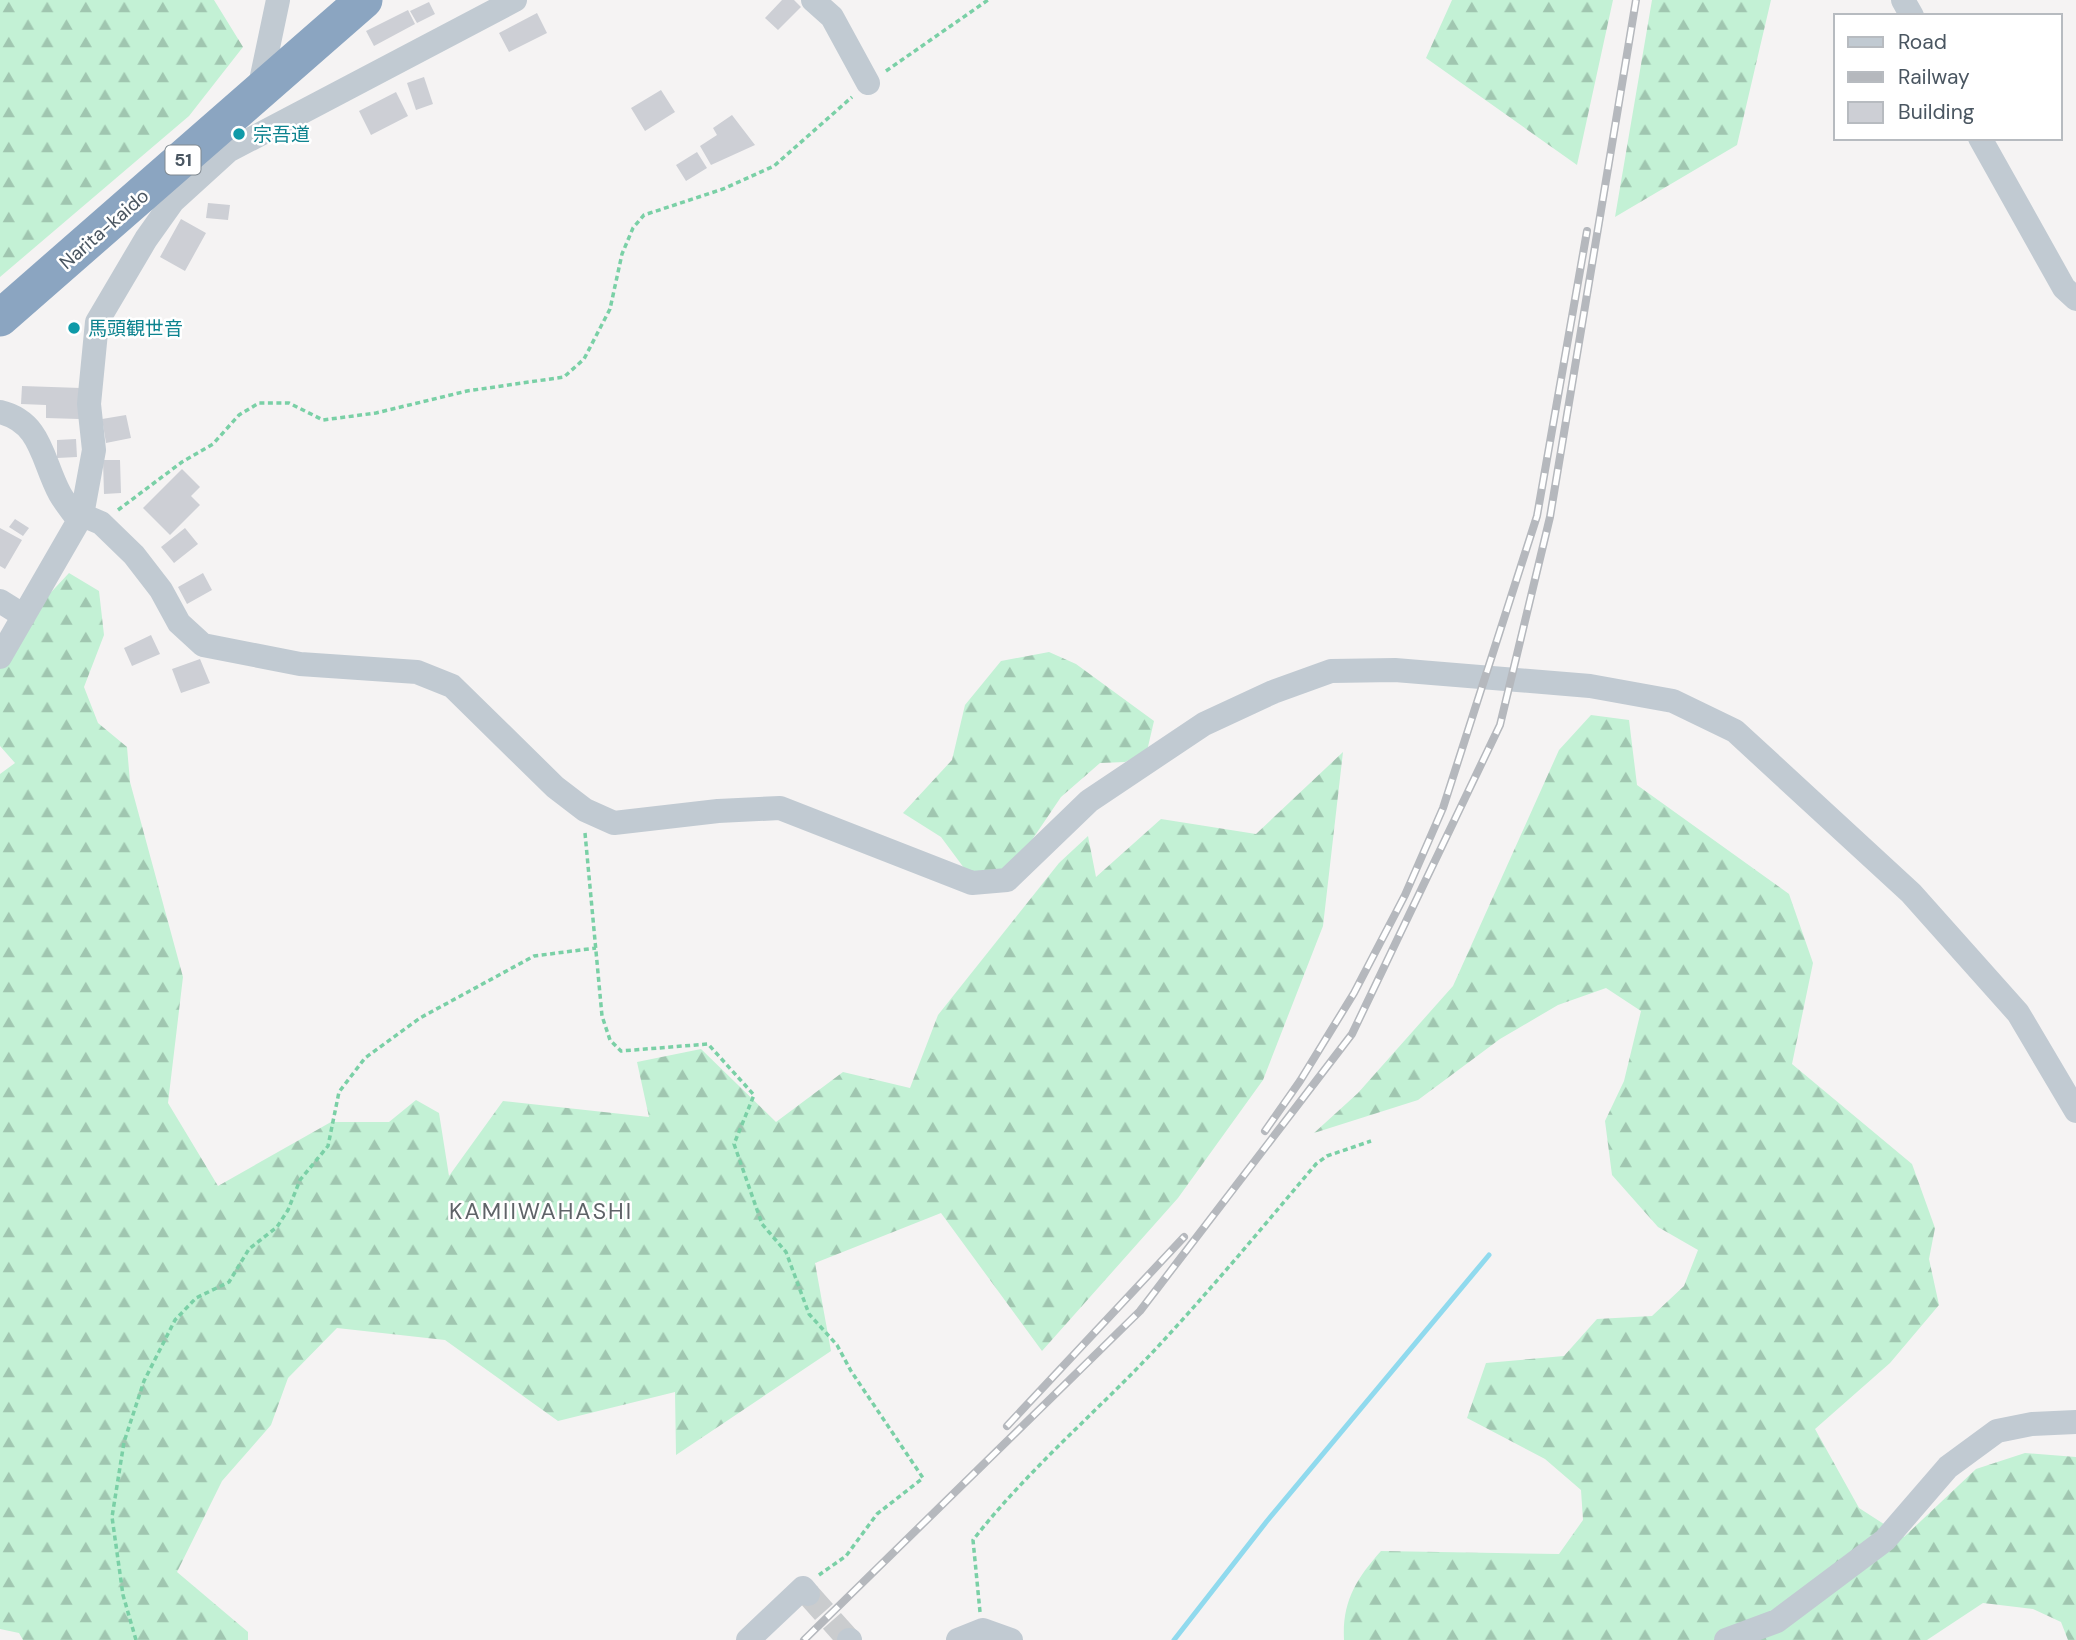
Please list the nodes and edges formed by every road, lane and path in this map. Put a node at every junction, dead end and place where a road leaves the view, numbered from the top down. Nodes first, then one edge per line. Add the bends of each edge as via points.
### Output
1 (278, 0) edge
2 (364, 0) edge
3 (515, 0) edge
4 (813, 0) edge
5 (988, 0) edge
6 (868, 83) junction
7 (258, 95) junction
8 (227, 137) junction
9 (1981, 140) edge
10 (2076, 299) edge
11 (0, 318) edge
12 (0, 412) edge
13 (88, 520) junction
14 (0, 601) edge
15 (24, 616) junction
16 (0, 657) edge
17 (585, 810) junction
18 (596, 948) junction
19 (2076, 1111) edge
20 (1371, 1142) dead end
21 (2076, 1422) edge
22 (806, 1591) joint
23 (983, 1630) junction
24 (136, 1640) edge
25 (748, 1640) edge
26 (958, 1640) edge
27 (1011, 1640) edge
28 (1726, 1640) edge

1 - 7 street
2 - 7 highway, Narita-kaido / 51
3 - 8 street
4 - 6 street via 832,17
5 - 6 path
6 - 13 path via 775,166 644,215 622,254 610,309 584,359 564,377 323,420 289,403 258,403 239,415 213,444
7 - 8 highway, Narita-kaido / 51
8 - 11 highway, Narita-kaido / 51
8 - 13 street via 146,239 97,322 89,404 94,450
9 - 10 street via 2064,288
12 - 13 street via 17,416 38,440 60,495
13 - 15 street
13 - 17 street via 134,555 179,622 203,645 300,664 417,673 452,686 545,779
14 - 15 street
15 - 16 street
17 - 18 path
17 - 19 street via 614,823 780,808 972,883 1007,880 1088,801 1204,724 1331,671 1395,670 1590,686 1673,701 1735,731 1911,893 2018,1013
18 - 22 path via 602,1016 610,1040 621,1051 708,1044 754,1095 734,1144 762,1224 786,1252 809,1314 837,1345 923,1478 877,1514 846,1556
18 - 24 path via 534,956 421,1018 365,1058 339,1092 328,1146 300,1180 277,1227 249,1249 229,1282 196,1298 174,1320 144,1381 124,1442 112,1517 123,1595
20 - 23 path via 1316,1164 1150,1354 990,1518 973,1540
21 - 28 street via 1997,1431 1948,1467 1885,1540 1777,1621
22 - 25 street
23 - 26 street
23 - 27 street

